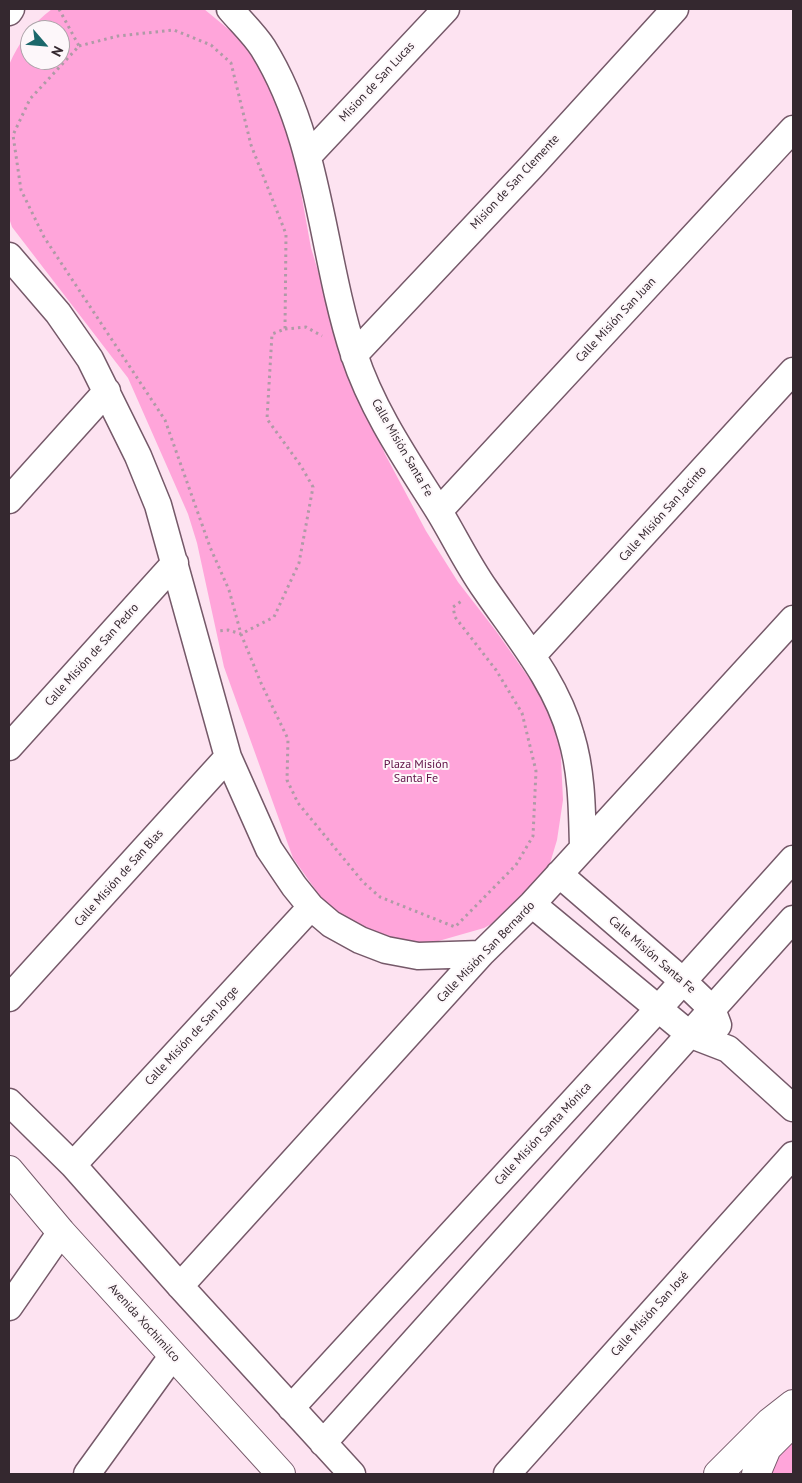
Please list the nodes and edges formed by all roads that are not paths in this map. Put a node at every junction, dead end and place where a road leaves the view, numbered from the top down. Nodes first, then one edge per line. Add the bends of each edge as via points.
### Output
1 (230, 9) edge
2 (446, 9) edge
3 (675, 9) edge
4 (793, 129) edge
5 (308, 156) junction
6 (9, 256) edge
7 (354, 355) junction
8 (793, 371) edge
9 (107, 391) junction
10 (9, 500) edge
11 (439, 512) junction
12 (175, 563) junction
13 (793, 619) edge
14 (532, 656) junction
15 (9, 747) edge
16 (228, 757) junction
17 (584, 847) junction
18 (793, 858) edge
19 (559, 874) junction
20 (532, 904) junction
21 (310, 907) junction
22 (793, 919) edge
23 (481, 954) junction
24 (683, 981) junction
25 (9, 998) edge
26 (658, 1009) junction
27 (712, 1009) junction
28 (690, 1034) junction
29 (728, 1049) junction
30 (9, 1102) edge
31 (793, 1108) edge
32 (793, 1155) edge
33 (73, 1165) junction
34 (9, 1170) edge
35 (61, 1232) junction
36 (180, 1286) junction
37 (9, 1306) edge
38 (173, 1354) junction
39 (793, 1404) edge
40 (291, 1408) junction
41 (793, 1421) edge
42 (323, 1443) junction
43 (278, 1473) edge
44 (87, 1474) edge
45 (352, 1474) edge
46 (507, 1474) edge
47 (718, 1474) edge
48 (756, 1474) edge

1 - 5 street, Calle Misión Santa Fe via 262,47 284,88
2 - 5 street, Mision de San Lucas
3 - 7 street, Mision de San Clemente
4 - 11 street, Calle Misión San Juan
5 - 7 street, Calle Misión Santa Fe
6 - 9 street via 58,313 90,359
7 - 11 street, Calle Misión Santa Fe via 378,410
8 - 14 street, Calle Misión San Jacinto
9 - 10 street
9 - 12 street via 158,505
11 - 14 street, Calle Misión Santa Fe via 484,587
12 - 15 street, Calle Misión de San Pedro
12 - 16 street
13 - 17 street, Calle Misión San Bernardo
14 - 17 street, Calle Misión Santa Fe via 558,700 571,736 578,769
16 - 21 street via 269,849
16 - 25 street, Calle Misión de San Blas
17 - 19 street, Calle Misión San Bernardo
18 - 24 street, Calle Misión Santa Mónica
19 - 20 street, Calle Misión San Bernardo
19 - 24 street, Calle Misión Santa Fe
20 - 23 street, Calle Misión San Bernardo
20 - 26 street, Calle Misión Santa Fe
21 - 23 street via 360,940 386,950 418,956
21 - 33 street, Calle Misión de San Jorge
22 - 27 street
23 - 36 street, Calle Misión San Bernardo
24 - 26 street, Calle Misión Santa Mónica
24 - 27 street, Calle Misión Santa Fe
26 - 28 street, Calle Misión Santa Fe
26 - 40 street, Calle Misión Santa Mónica
27 - 28 street
27 - 29 street, Calle Misión Santa Fe
28 - 29 street, Calle Misión Santa Fe
28 - 42 street
29 - 31 street, Calle Misión Santa Fe
30 - 33 street
32 - 46 street, Calle Misión San José
33 - 36 street
34 - 35 street, Avenida Xochimilco
35 - 37 street
35 - 38 street, Avenida Xochimilco
36 - 40 street
38 - 43 street, Avenida Xochimilco
38 - 44 street
39 - 47 street via 770,1422
40 - 42 street
41 - 48 street via 767,1448
42 - 45 street

